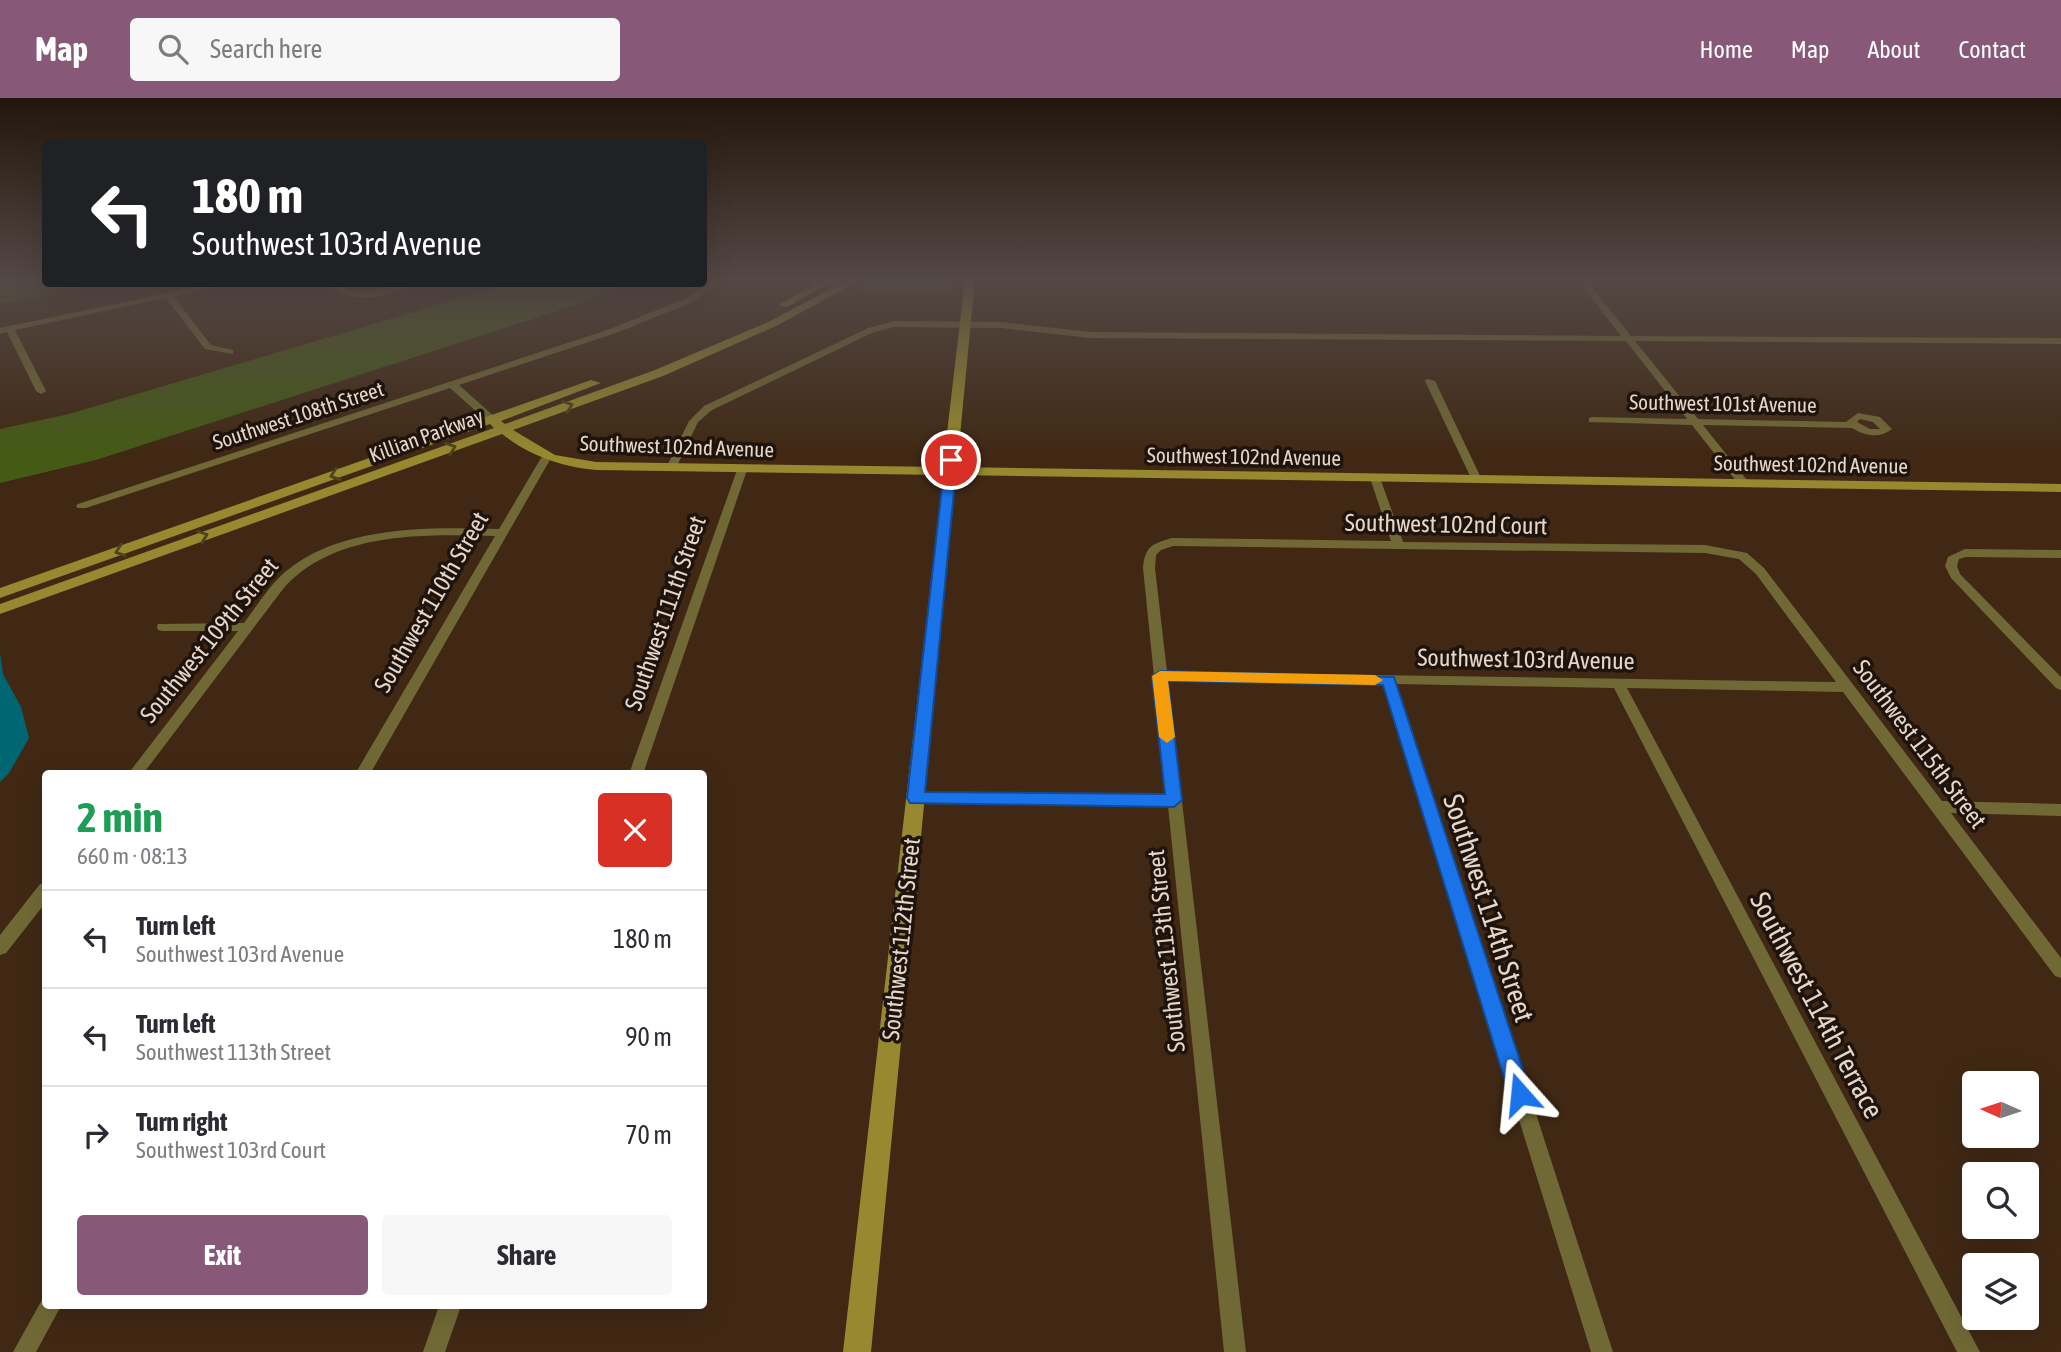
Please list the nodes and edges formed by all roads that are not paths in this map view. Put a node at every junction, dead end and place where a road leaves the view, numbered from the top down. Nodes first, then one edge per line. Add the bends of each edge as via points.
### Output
1 (9, 338) edge
2 (201, 338) edge
3 (593, 338) edge
4 (713, 338) edge
5 (742, 338) edge
6 (855, 338) edge
7 (965, 338) edge
8 (1318, 338) edge
9 (1535, 338) edge
10 (1627, 338) edge
11 (1758, 338) edge
12 (2061, 341) edge
13 (230, 352) dead end
14 (1430, 381) dead end
15 (453, 384) junction
16 (41, 391) dead end
17 (492, 420) junction
18 (1593, 421) dead end
19 (1695, 422) junction
20 (1853, 425) dead end
21 (504, 429) junction
22 (546, 458) junction
23 (671, 468) junction
24 (742, 470) junction
25 (949, 474) junction
26 (1375, 478) junction
27 (1477, 480) junction
28 (1744, 484) junction
29 (2061, 488) edge
30 (82, 506) dead end
31 (502, 533) junction
32 (1398, 545) junction
33 (1157, 547) joint
34 (1735, 553) joint
35 (2061, 554) edge
36 (0, 593) edge
37 (0, 609) edge
38 (163, 627) dead end
39 (248, 627) junction
40 (1160, 676) junction
41 (1389, 680) junction
42 (1618, 683) junction
43 (2061, 685) edge
44 (1849, 687) junction
45 (138, 770) edge
46 (364, 770) edge
47 (637, 770) edge
48 (916, 798) junction
49 (1174, 800) junction
50 (1939, 807) junction
51 (2061, 810) edge
52 (42, 894) edge
53 (0, 948) edge
54 (2061, 971) edge
55 (49, 1309) edge
56 (449, 1309) edge
57 (856, 1351) edge
58 (24, 1352) edge
59 (434, 1352) edge
60 (1235, 1352) edge
61 (1602, 1352) edge
62 (1969, 1352) edge

1 - 16 street
2 - 13 street via 208,347
3 - 15 street, Southwest 108th Street
4 - 17 street, Killian Parkway
21 -> 5 street, Killian Parkway
6 - 23 street via 708,408 694,421
7 - 25 street, Southwest 112th Street
8 - 9 street
10 - 19 street
11 - 12 street
14 - 27 street
15 - 17 street, Southwest 102nd Avenue
15 - 30 street, Southwest 108th Street
17 - 21 street, Southwest 102nd Avenue
17 -> 36 street, Killian Parkway
18 - 19 street, Southwest 101st Avenue
19 - 20 street, Southwest 101st Avenue
19 - 28 street
21 - 22 street, Southwest 102nd Avenue
37 -> 21 street, Killian Parkway
22 - 23 street, Southwest 102nd Avenue via 596,466
22 - 31 street, Southwest 110th Street
23 - 24 street, Southwest 102nd Avenue
24 - 25 street, Southwest 102nd Avenue
24 - 47 street, Southwest 111th Street
25 - 26 street, Southwest 102nd Avenue
25 - 48 street, Southwest 112th Street
26 - 27 street, Southwest 102nd Avenue
26 - 32 street
27 - 28 street, Southwest 102nd Avenue
28 - 29 street, Southwest 102nd Avenue
31 - 39 street, Southwest 109th Street via 404,530 332,551 291,573
31 - 46 street, Southwest 110th Street
32 - 33 street, Southwest 102nd Court via 1172,542
32 - 34 street, Southwest 102nd Court
33 - 40 street, Southwest 113th Street via 1149,558
34 - 44 street, Southwest 115th Street via 1757,566
35 - 43 street via 1965,553 1952,559 1951,566
38 - 39 street
39 - 45 street, Southwest 109th Street
40 - 41 street, Southwest 103rd Avenue
40 - 49 street, Southwest 113th Street
41 - 42 street, Southwest 103rd Avenue
41 - 61 street, Southwest 114th Street
42 - 44 street, Southwest 103rd Avenue
42 - 62 street, Southwest 114th Terrace
44 - 50 street, Southwest 115th Street
48 - 49 street
48 - 57 street, Southwest 112th Street
49 - 60 street, Southwest 113th Street
50 - 51 street
50 - 54 street, Southwest 115th Street
52 - 53 street
55 - 58 street
56 - 59 street

